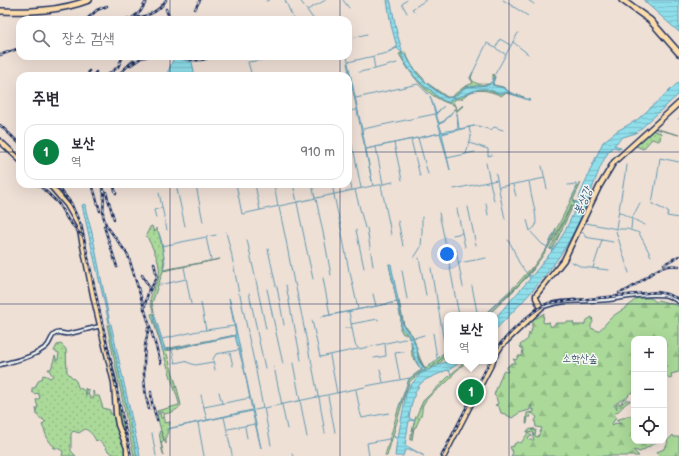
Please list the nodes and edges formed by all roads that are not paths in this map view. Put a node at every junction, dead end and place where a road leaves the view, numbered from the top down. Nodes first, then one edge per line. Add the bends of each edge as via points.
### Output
1 (89, 0) edge
2 (622, 0) edge
3 (0, 11) edge
4 (679, 53) edge
5 (679, 103) edge
6 (0, 141) edge
7 (16, 156) edge
8 (52, 188) edge
9 (679, 302) edge
10 (541, 308) junction
11 (101, 326) junction
12 (498, 351) edge
13 (491, 364) edge
14 (0, 365) edge
15 (127, 456) edge
16 (444, 456) edge

1 - 3 highway via 52,10
2 - 4 highway via 650,20
5 - 10 main road via 612,164 564,260 536,295
6 - 7 main road
8 - 11 main road via 67,205 79,226
9 - 10 street via 667,296 657,295 550,304
10 - 12 main road
11 - 14 street via 67,334 56,333 47,346 35,353 19,361
11 - 15 main road via 115,387 118,426
13 - 16 main road

